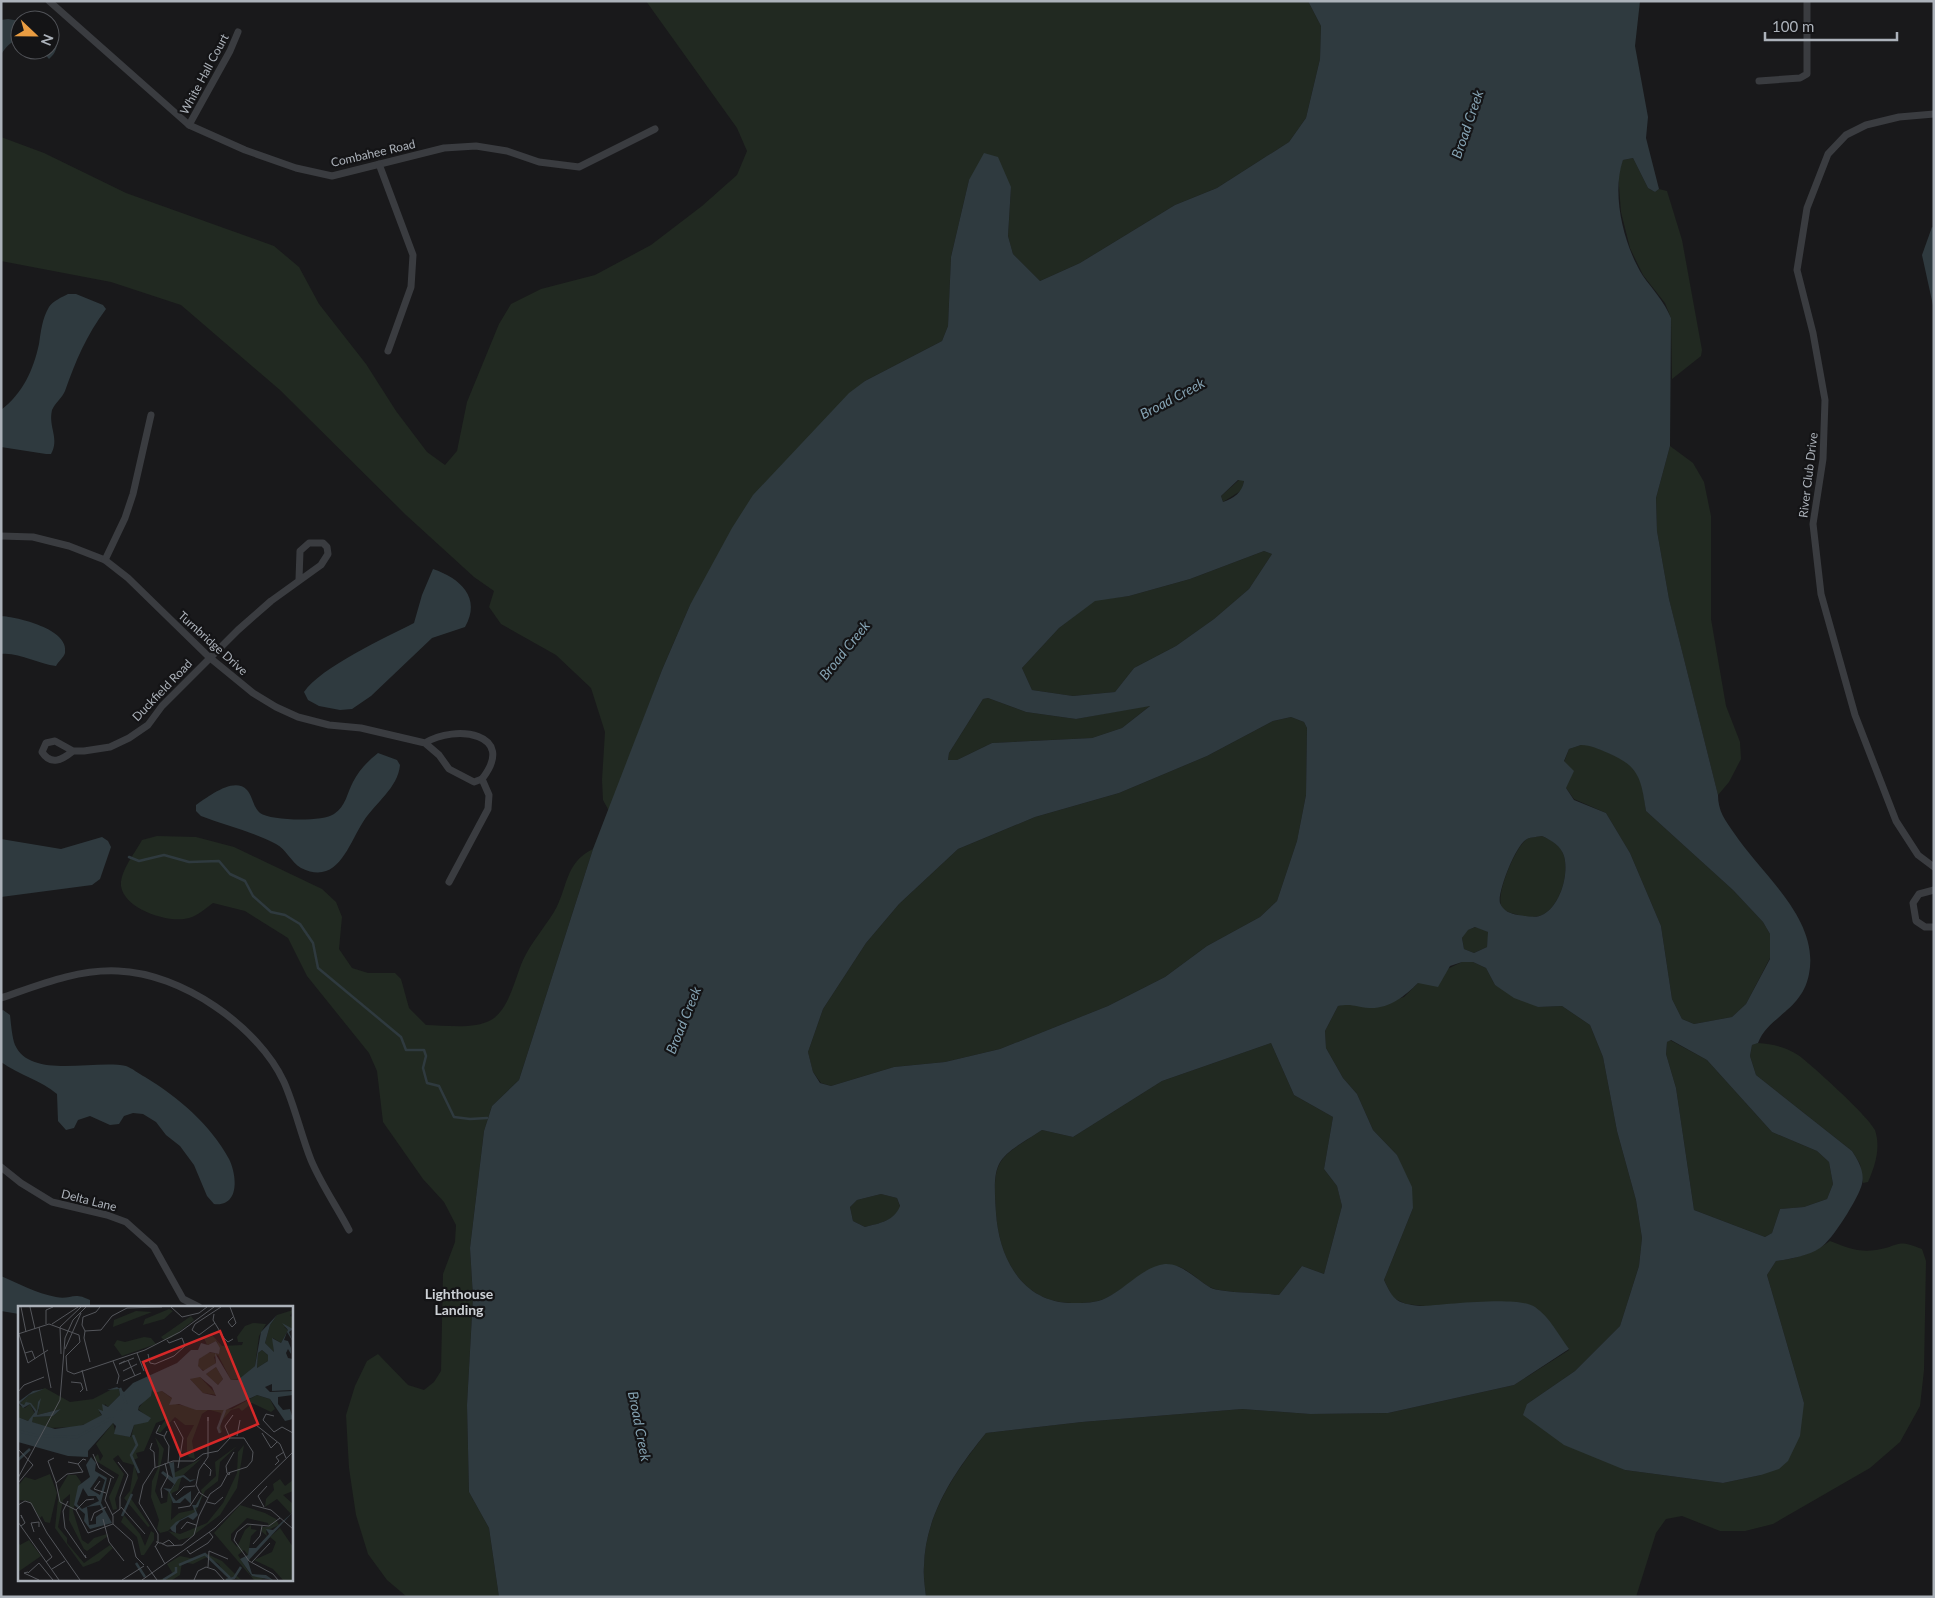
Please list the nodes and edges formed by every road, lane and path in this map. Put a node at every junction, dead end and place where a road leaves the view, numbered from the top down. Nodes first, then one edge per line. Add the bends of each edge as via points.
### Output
1 (49, 1) edge
2 (1806, 1) edge
3 (238, 32) dead end
4 (1759, 81) dead end
5 (1934, 114) edge
6 (189, 125) junction
7 (655, 129) dead end
8 (379, 164) junction
9 (388, 351) dead end
10 (151, 414) dead end
11 (1, 536) edge
12 (105, 560) junction
13 (300, 579) junction
14 (209, 657) junction
15 (425, 743) junction
16 (73, 751) dead end
17 (482, 779) junction
18 (1934, 868) edge
19 (449, 882) dead end
20 (1934, 890) edge
21 (1934, 927) edge
22 (1, 998) edge
23 (1, 1167) edge
24 (349, 1230) dead end
25 (197, 1306) edge

1 - 6 street, Combahee Road
2 - 4 street via 1807,74 1800,78
3 - 6 street, White Hall Court
5 - 18 street, River Club Drive via 1899,117 1866,125 1846,135 1828,154 1807,208 1797,270 1825,400 1823,459 1813,524 1821,594 1855,715 1896,821 1918,855
6 - 8 street, Combahee Road via 245,150 296,168 332,176
7 - 8 street, Combahee Road via 579,167 539,162 506,151 476,146 444,148
8 - 9 street via 413,255 411,287
10 - 12 street via 133,494
11 - 12 street, Turnbridge Drive via 33,537
12 - 14 street, Turnbridge Drive via 128,578
13 - 13 street, Duckfield Road via 326,559 327,547 322,543 309,543 300,551
13 - 14 street, Duckfield Road
14 - 15 street, Turnbridge Drive via 253,692 298,717
14 - 16 street, Duckfield Road via 148,725 110,747
15 - 17 street via 460,776 474,782
15 - 17 street via 447,735 482,737 489,742 494,762
17 - 19 street via 488,795 488,809
20 - 21 street via 1919,894 1913,903 1916,921 1925,927
22 - 24 street via 48,981 82,973 119,970 151,976 207,1001 237,1021 260,1044 283,1082 312,1162
23 - 25 street, Delta Lane via 21,1184 52,1202 126,1222 154,1247 183,1299

